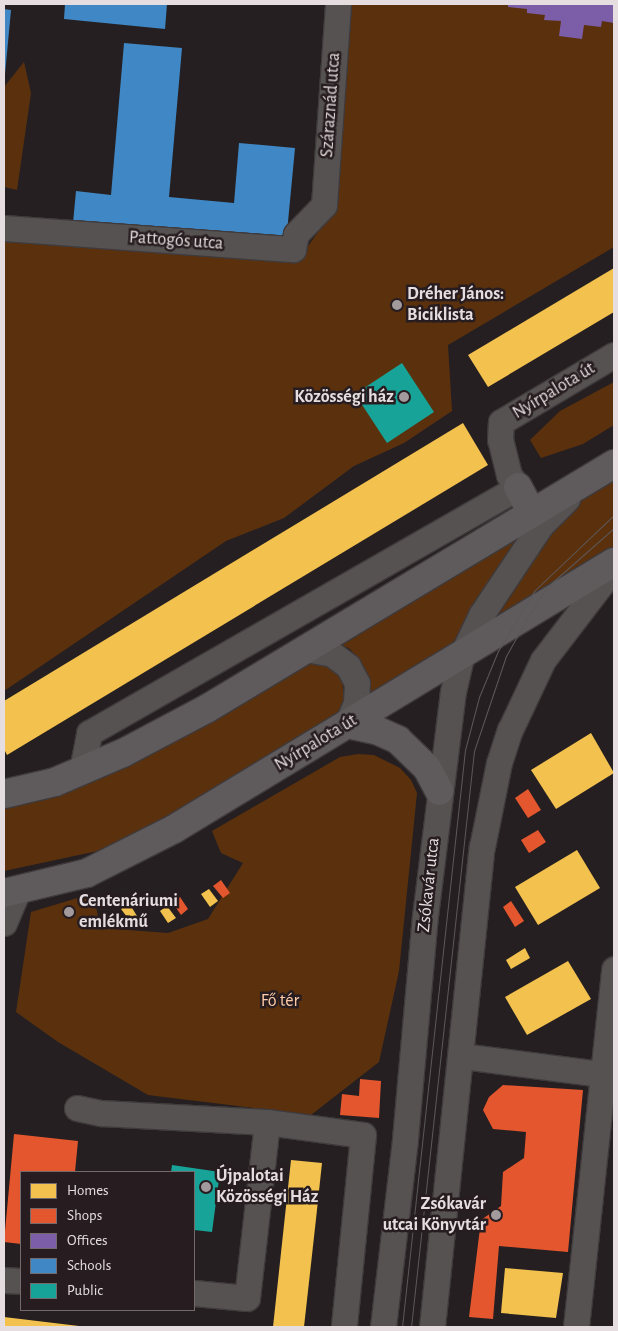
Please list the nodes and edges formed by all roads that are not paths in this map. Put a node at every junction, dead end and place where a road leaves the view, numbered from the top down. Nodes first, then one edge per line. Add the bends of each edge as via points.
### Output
1 (338, 4) edge
2 (324, 206) joint
3 (4, 228) edge
4 (614, 355) edge
5 (614, 464) edge
6 (583, 484) junction
7 (518, 487) junction
8 (532, 513) junction
9 (614, 562) edge
10 (614, 567) edge
11 (305, 649) junction
12 (461, 657) junction
13 (347, 724) junction
14 (82, 770) junction
15 (439, 791) junction
16 (4, 794) edge
17 (11, 891) edge
18 (4, 922) edge
19 (614, 968) edge
20 (612, 999) edge
21 (462, 1056) junction
22 (601, 1074) junction
23 (77, 1108) dead end
24 (267, 1122) junction
25 (4, 1280) edge
26 (20, 1281) edge
27 (195, 1293) edge
28 (344, 1327) edge
29 (383, 1327) edge
30 (432, 1327) edge
31 (576, 1327) edge

1 - 2 street, Száraznád utca
2 - 3 street, Pattogós utca via 296,234 293,249
4 - 7 street, Nyírpalota út via 501,422 500,440 510,475
5 - 6 main road
6 - 8 main road
6 - 12 street, Zsókavár utca via 541,524 481,616
7 - 8 main road
7 - 14 street via 88,733
8 - 11 main road
9 - 12 main road, Nyírpalota út
10 - 21 street via 544,660 510,730 499,763 482,847
11 - 13 street via 332,654 348,666 357,683 356,703
11 - 14 main road via 199,712 123,753
12 - 13 main road, Nyírpalota út
12 - 15 street, Zsókavár utca
13 - 15 main road via 376,730 398,740 427,768
13 - 17 main road, Nyírpalota út via 131,852 87,873
14 - 16 main road via 56,782
15 - 29 street, Zsókavár utca
17 - 18 street
19 - 20 street
20 - 22 street
21 - 22 street
21 - 30 street
22 - 31 street
23 - 24 street via 102,1113
24 - 27 street via 247,1298
24 - 28 street via 364,1135
25 - 26 street

